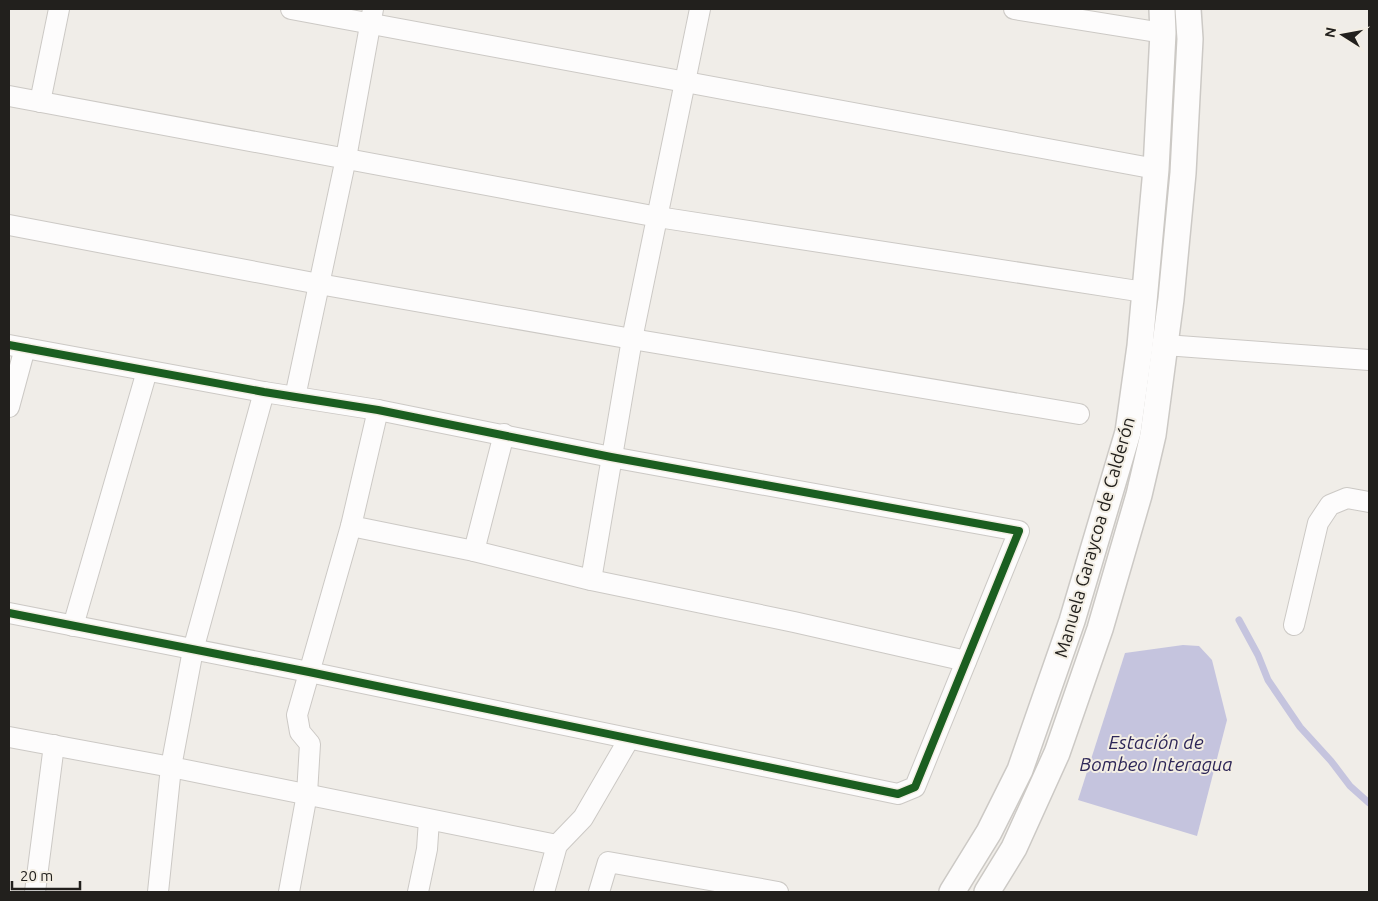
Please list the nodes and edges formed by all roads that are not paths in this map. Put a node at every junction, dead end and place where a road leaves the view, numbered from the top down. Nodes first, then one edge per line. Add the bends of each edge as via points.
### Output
1 (59, 9) edge
2 (291, 9) edge
3 (700, 9) edge
4 (1014, 9) edge
5 (1162, 9) edge
6 (1188, 9) edge
7 (372, 16) edge
8 (1163, 33) junction
9 (686, 82) junction
10 (9, 96) edge
11 (40, 102) junction
12 (346, 158) junction
13 (1156, 169) junction
14 (658, 217) junction
15 (9, 225) edge
16 (319, 284) junction
17 (1144, 292) junction
18 (632, 339) junction
19 (1165, 345) junction
20 (17, 347) edge
21 (1369, 360) edge
22 (147, 371) junction
23 (264, 392) junction
24 (295, 397) junction
25 (9, 407) edge
26 (378, 410) junction
27 (1079, 414) dead end
28 (504, 434) junction
29 (611, 457) junction
30 (1369, 502) edge
31 (350, 526) junction
32 (474, 551) junction
33 (590, 580) junction
34 (9, 613) edge
35 (1294, 625) dead end
36 (73, 626) junction
37 (193, 650) junction
38 (966, 661) junction
39 (309, 672) junction
40 (9, 737) edge
41 (629, 739) junction
42 (54, 745) junction
43 (172, 767) junction
44 (307, 794) junction
45 (429, 820) junction
46 (557, 845) junction
47 (35, 892) edge
48 (158, 892) edge
49 (289, 892) edge
50 (418, 892) edge
51 (544, 892) edge
52 (599, 892) edge
53 (778, 892) edge
54 (952, 892) edge
55 (987, 892) edge

1 - 11 street
2 - 7 street
3 - 9 street
4 - 8 street
5 - 8 street, Manuela Garaycoa de Calderón
6 - 19 street, Manuela Garaycoa de Calderón via 1190,39 1183,172
7 - 9 street
7 - 12 street
8 - 13 street, Manuela Garaycoa de Calderón
9 - 13 street
9 - 14 street
10 - 11 street
11 - 12 street
12 - 14 street
12 - 16 street
13 - 17 street, Manuela Garaycoa de Calderón
14 - 17 street
14 - 18 street
15 - 16 street
16 - 18 street
16 - 24 street
17 - 54 street, Manuela Garaycoa de Calderón via 1128,432 1072,621 1020,770 989,832
18 - 27 street
18 - 29 street
19 - 21 street
19 - 55 street, Manuela Garaycoa de Calderón via 1153,435 1100,629 1057,753 1014,848
20 - 22 street
20 - 25 street
22 - 23 street
22 - 36 street
23 - 24 street
23 - 37 street
24 - 26 street
26 - 28 street
26 - 31 street
28 - 29 street
28 - 32 street
29 - 33 street
29 - 38 street via 1019,531
30 - 35 street via 1347,498 1330,505 1318,523
31 - 32 street
31 - 39 street
32 - 33 street
33 - 38 street
34 - 36 street
36 - 37 street
37 - 39 street
37 - 43 street
38 - 41 street via 915,787 898,794
39 - 41 street
39 - 44 street via 297,715 300,732 310,744
40 - 42 street
41 - 46 street via 583,818
42 - 43 street
42 - 47 street
43 - 44 street
43 - 48 street
44 - 45 street
44 - 49 street
45 - 46 street
45 - 50 street
46 - 51 street
52 - 53 street via 608,862

